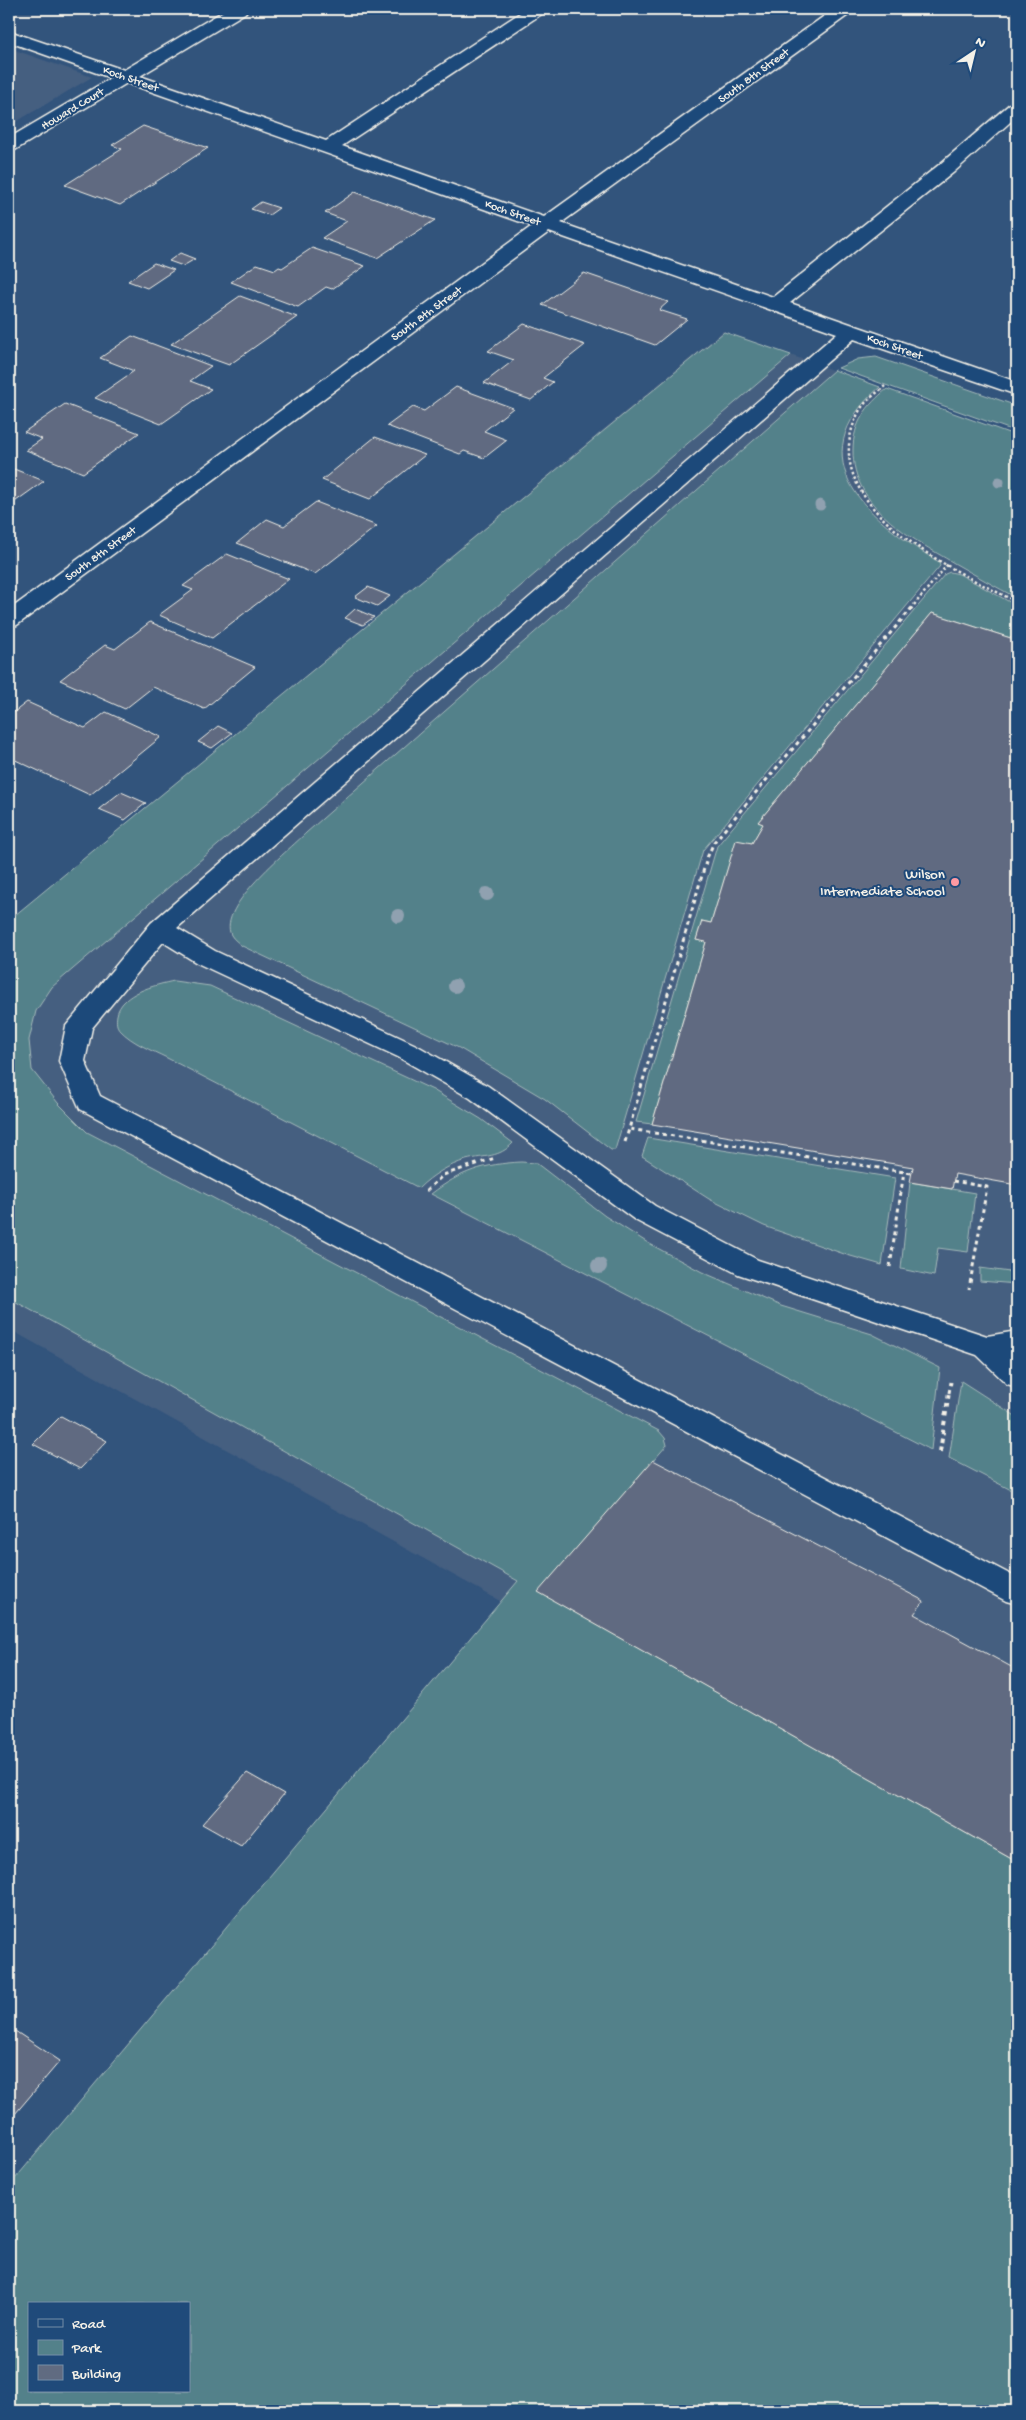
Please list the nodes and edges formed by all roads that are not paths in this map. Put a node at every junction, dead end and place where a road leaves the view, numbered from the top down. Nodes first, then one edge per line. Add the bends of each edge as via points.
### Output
1 (239, 9) edge
2 (537, 9) edge
3 (845, 9) edge
4 (9, 36) edge
5 (125, 76) junction
6 (1017, 106) edge
7 (9, 146) edge
8 (329, 148) junction
9 (547, 224) junction
10 (776, 304) junction
11 (852, 330) junction
12 (1017, 389) edge
13 (9, 620) edge
14 (160, 929) junction
15 (1017, 1342) edge
16 (987, 1347) junction
17 (1017, 1376) edge
18 (1017, 1592) edge

1 - 5 street, Howard Court
2 - 8 street
3 - 9 street, South 8th Street
4 - 5 street, Koch Street
5 - 7 street, Howard Court
5 - 8 street, Koch Street
6 - 10 street via 947,168
8 - 9 street, Koch Street
9 - 10 street, Koch Street
9 - 13 street, South 8th Street
10 - 11 street, Koch Street
11 - 12 street, Koch Street
11 - 14 street
14 - 16 street via 206,957 407,1051 472,1088 645,1213 748,1267
14 - 18 street via 79,1026 72,1062 89,1102
15 - 16 street
16 - 17 street

